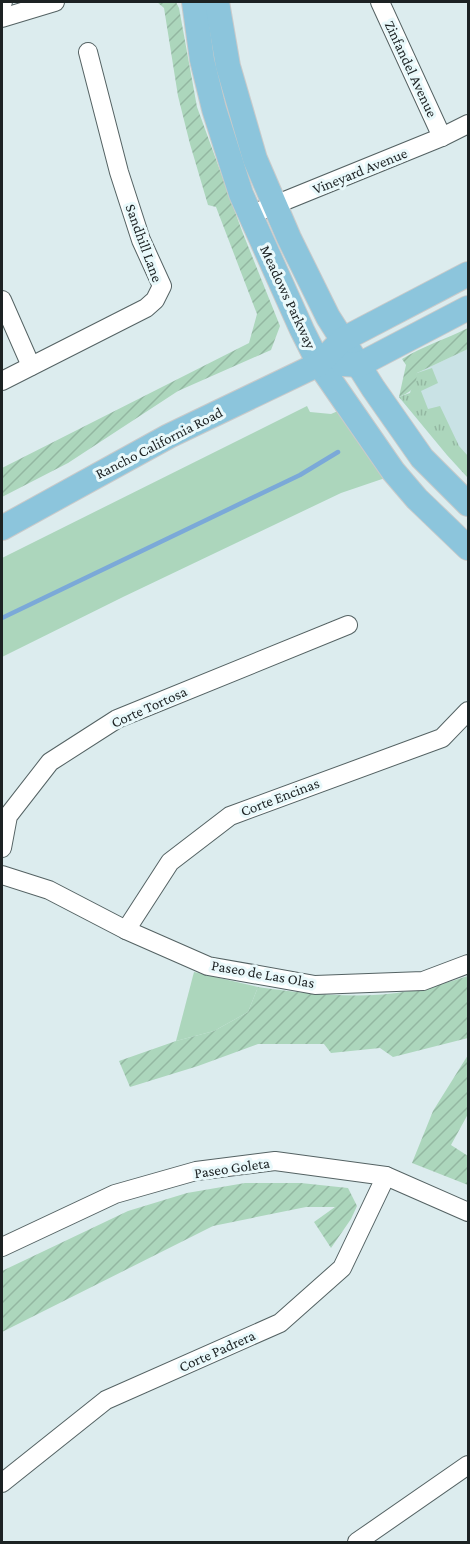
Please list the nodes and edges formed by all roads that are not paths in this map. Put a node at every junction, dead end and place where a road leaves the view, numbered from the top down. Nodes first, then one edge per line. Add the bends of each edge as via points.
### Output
1 (55, 2) edge
2 (194, 2) edge
3 (217, 2) edge
4 (380, 2) edge
5 (2, 18) edge
6 (88, 51) dead end
7 (468, 124) edge
8 (442, 137) junction
9 (274, 206) junction
10 (250, 215) junction
11 (468, 274) edge
12 (2, 300) edge
13 (468, 308) edge
14 (342, 340) junction
15 (319, 364) junction
16 (359, 365) junction
17 (32, 366) junction
18 (2, 381) edge
19 (468, 504) edge
20 (2, 528) edge
21 (468, 548) edge
22 (348, 625) dead end
23 (468, 711) edge
24 (2, 848) edge
25 (2, 874) edge
26 (126, 930) junction
27 (468, 964) edge
28 (386, 1176) junction
29 (468, 1212) edge
30 (2, 1246) edge
31 (468, 1465) edge
32 (2, 1483) edge
33 (357, 1542) edge

1 - 5 street
2 - 10 main road, Meadows Parkway via 214,109
3 - 9 main road, Meadows Parkway via 228,66 255,159
4 - 8 street, Zinfandel Avenue
6 - 17 street, Sandhill Lane via 119,172 141,240 162,286 146,308
7 - 8 street, Vineyard Avenue
8 - 9 street, Vineyard Avenue
9 - 10 street, Vineyard Avenue
9 - 14 main road, Meadows Parkway
10 - 15 main road, Meadows Parkway
11 - 14 main road, Rancho California Road
12 - 17 street
13 - 16 main road, Rancho California Road
14 - 15 main road, Rancho California Road
14 - 16 main road, Meadows Parkway
15 - 16 main road, Rancho California Road
15 - 20 main road, Rancho California Road via 169,436
15 - 21 main road, Meadows Parkway via 393,471
16 - 19 main road, Meadows Parkway via 422,458
17 - 18 street, Sandhill Lane
22 - 24 street, Corte Tortosa via 117,719 50,762 8,816
23 - 26 street, Corte Encinas via 442,738 230,816 170,862
25 - 26 street, Paseo de Las Olas via 49,890
26 - 27 street, Paseo de Las Olas via 208,966 315,985 423,981
28 - 29 street, Paseo Goleta
28 - 30 street, Paseo Goleta via 275,1161 196,1172 114,1194
28 - 32 street, Corte Padrera via 342,1268 280,1323 106,1400
31 - 33 street

